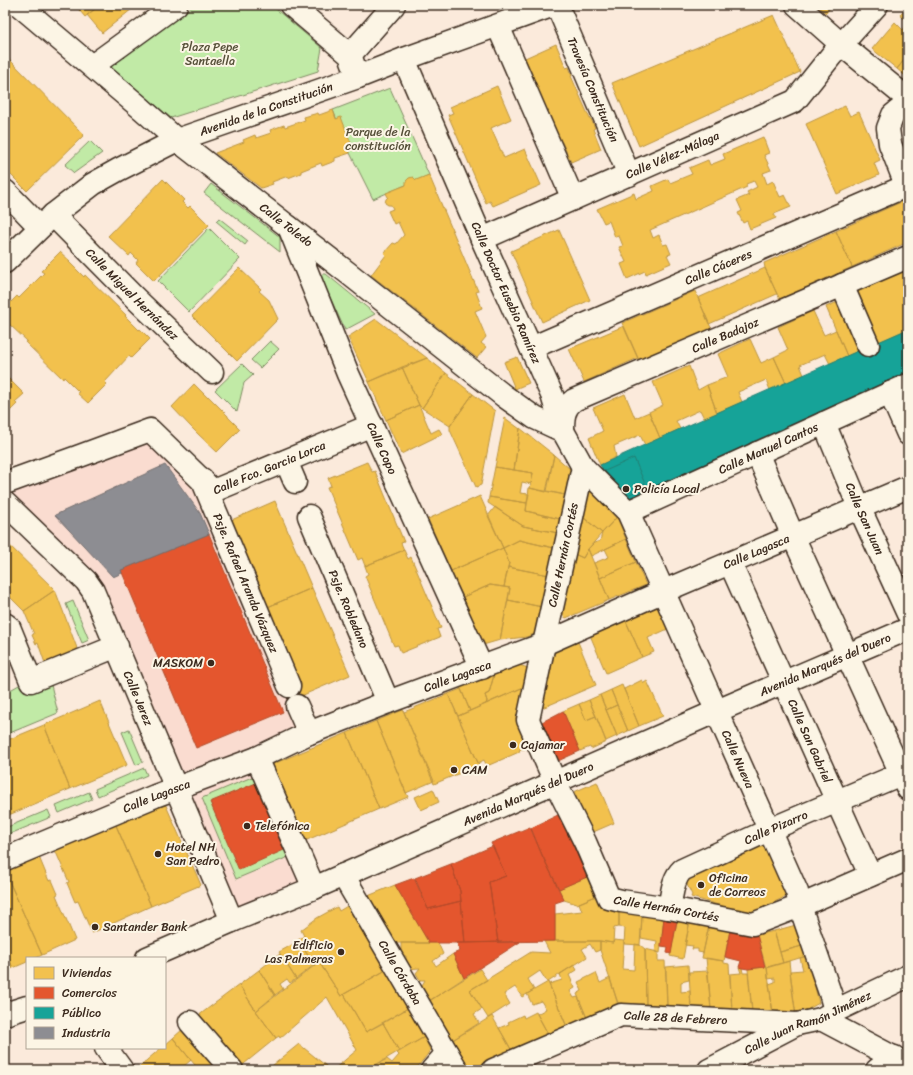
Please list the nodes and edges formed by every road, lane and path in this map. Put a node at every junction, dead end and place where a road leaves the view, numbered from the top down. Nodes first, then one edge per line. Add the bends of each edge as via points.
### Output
1 (19, 5) edge
2 (176, 5) edge
3 (291, 5) edge
4 (394, 5) edge
5 (555, 5) edge
6 (797, 5) edge
7 (877, 5) edge
8 (498, 26) junction
9 (842, 44) junction
10 (350, 56) junction
11 (404, 59) junction
12 (92, 66) junction
13 (358, 77) junction
14 (908, 99) edge
15 (908, 103) edge
16 (177, 140) junction
17 (629, 175) junction
18 (907, 188) edge
19 (5, 191) edge
20 (573, 200) junction
21 (47, 221) junction
22 (288, 226) junction
23 (482, 239) junction
24 (908, 257) edge
25 (5, 262) edge
26 (842, 285) junction
27 (868, 345) dead end
28 (531, 348) junction
29 (212, 372) dead end
30 (899, 389) edge
31 (824, 423) junction
32 (372, 425) junction
33 (563, 431) junction
34 (908, 434) edge
35 (757, 453) junction
36 (286, 461) junction
37 (583, 467) junction
38 (202, 479) junction
39 (295, 482) dead end
40 (5, 483) edge
41 (908, 487) edge
42 (5, 503) edge
43 (860, 507) junction
44 (628, 512) junction
45 (309, 516) dead end
46 (793, 536) junction
47 (730, 563) junction
48 (664, 591) junction
49 (908, 614) edge
50 (5, 624) edge
51 (908, 629) edge
52 (544, 644) junction
53 (117, 646) junction
54 (847, 656) junction
55 (482, 668) junction
56 (784, 683) junction
57 (388, 702) junction
58 (717, 711) junction
59 (309, 734) junction
60 (257, 758) junction
61 (906, 778) edge
62 (555, 782) junction
63 (176, 788) junction
64 (837, 801) junction
65 (769, 830) junction
66 (908, 859) edge
67 (5, 860) edge
68 (343, 875) junction
69 (870, 875) junction
70 (314, 888) junction
71 (800, 906) junction
72 (669, 908) junction
73 (232, 921) junction
74 (149, 957) edge
75 (908, 976) edge
76 (26, 1007) edge
77 (5, 1014) edge
78 (828, 1015) junction
79 (190, 1022) dead end
80 (797, 1024) junction
81 (107, 1049) edge
82 (901, 1061) edge
83 (452, 1062) edge
84 (122, 1070) edge
85 (232, 1070) edge
86 (432, 1070) edge
87 (493, 1070) edge
88 (709, 1070) edge
89 (877, 1070) edge

1 - 12 street, Calle Toledo
2 - 12 street
3 - 10 street
4 - 10 street
5 - 8 street, Avenida de la Constitución
5 - 17 street, Travesía Constitución
6 - 9 street
7 - 9 street, Calle Vélez-Málaga
8 - 11 street, Avenida de la Constitución
8 - 20 street
9 - 14 street
9 - 17 street, Calle Vélez-Málaga via 795,101
10 - 13 street
11 - 13 street, Avenida de la Constitución
11 - 23 street, Calle Doctor Eusebio Ramírez
12 - 16 street, Calle Toledo
13 - 16 street, Avenida de la Constitución
15 - 18 street via 893,115 888,128 890,144
16 - 21 street, Avenida de la Constitución via 93,184
16 - 22 street, Calle Toledo
17 - 20 street, Calle Vélez-Málaga
18 - 28 street, Calle Cáceres
19 - 21 street, Calle Miguel Hernández
20 - 23 street, Calle Vélez-Málaga
21 - 25 street, Avenida de la Constitución
21 - 29 street, Calle Miguel Hernández via 134,297
22 - 32 street, Calle Copo via 348,374
22 - 33 street, Calle Toledo via 504,396 535,418
23 - 28 street, Calle Doctor Eusebio Ramírez
24 - 26 street, Calle Badajoz
26 - 27 street
26 - 33 street, Calle Badajoz via 574,400 565,412
28 - 33 street, Calle Doctor Eusebio Ramírez via 552,395
30 - 31 street, Calle Manuel Cantos
30 - 34 street
31 - 35 street, Calle Manuel Cantos
31 - 43 street, Calle San Juan
32 - 36 street, Calle Fco. Garcia Lorca
32 - 55 street, Calle Copo
33 - 37 street, Calle Doctor Eusebio Ramírez
35 - 44 street, Calle Manuel Cantos
35 - 46 street
36 - 38 street, Calle Fco. Garcia Lorca via 213,491
36 - 39 street
37 - 44 street, Calle Doctor Eusebio Ramírez
37 - 52 street, Calle Hernán Cortés
38 - 40 street, Calle Fco. Garcia Lorca via 150,430
38 - 59 street, Psje. Rafael Aranda Vázquez
41 - 43 street, Calle Lagasca
42 - 53 street, Calle Jerez via 86,581 93,591
43 - 46 street, Calle Lagasca
43 - 49 street, Calle San Juan
44 - 48 street, Calle Nueva
45 - 57 street, Psje. Robledano
46 - 47 street, Calle Lagasca
46 - 54 street
47 - 48 street, Calle Lagasca
47 - 56 street, Calle San Gabriel
48 - 52 street, Calle Lagasca
48 - 58 street, Calle Nueva
50 - 53 street via 9,627 30,682
51 - 54 street, Avenida Marqués del Duero
52 - 55 street, Calle Lagasca
52 - 62 street, Calle Hernán Cortés via 528,720
53 - 63 street, Calle Jerez
54 - 56 street, Avenida Marqués del Duero
54 - 61 street
55 - 57 street, Calle Lagasca
56 - 58 street, Avenida Marqués del Duero
56 - 64 street, Calle San Gabriel
57 - 59 street, Calle Lagasca
58 - 62 street, Avenida Marqués del Duero
58 - 65 street, Calle Nueva
59 - 60 street, Calle Lagasca
60 - 63 street, Calle Lagasca
60 - 70 street
61 - 64 street, Calle Pizarro
62 - 68 street, Avenida Marqués del Duero
62 - 72 street, Calle Hernán Cortés via 609,898
63 - 67 street, Calle Lagasca
63 - 73 street, Calle Jerez
64 - 65 street, Calle Pizarro
64 - 69 street, Calle San Gabriel
65 - 71 street, Calle Nueva via 797,892
65 - 72 street, Calle Pizarro via 682,870 675,880
66 - 69 street, Calle Hernán Cortés
68 - 70 street, Avenida Marqués del Duero
68 - 83 street, Calle Córdoba
69 - 71 street, Calle Hernán Cortés
70 - 73 street, Avenida Marqués del Duero
71 - 72 street, Calle Hernán Cortés via 753,924
71 - 78 street, Calle Nueva via 831,996
73 - 74 street, Avenida Marqués del Duero
75 - 78 street, Calle Juan Ramón Jiménez
76 - 77 street
78 - 80 street, Calle Juan Ramón Jiménez
78 - 82 street
79 - 85 street
80 - 87 street, Calle 28 de Febrero via 621,1016
80 - 88 street, Calle Juan Ramón Jiménez
81 - 84 street
82 - 89 street
83 - 86 street

